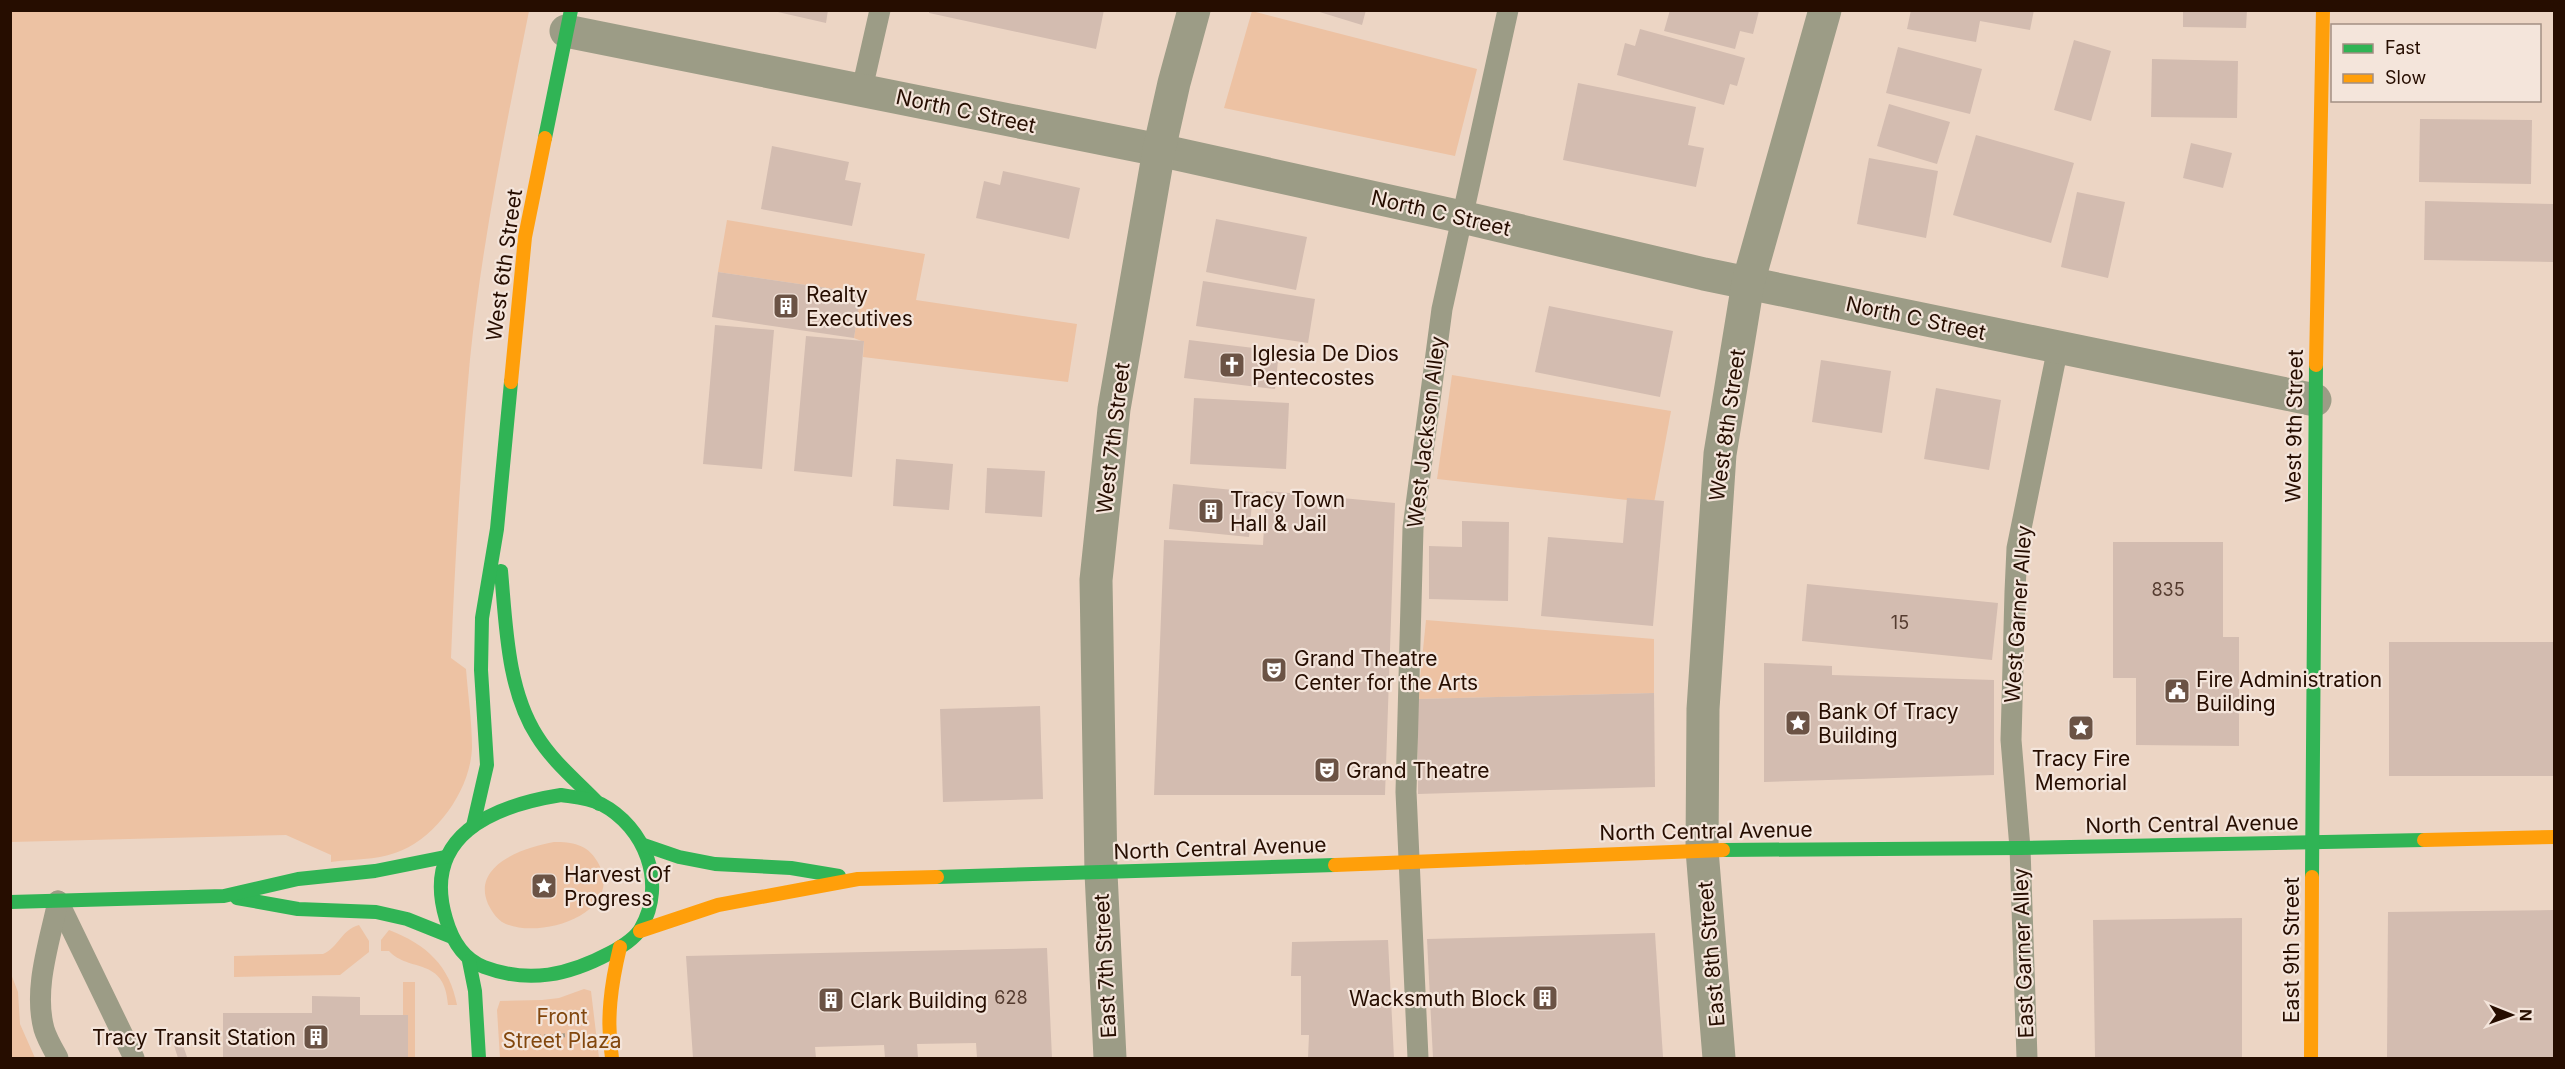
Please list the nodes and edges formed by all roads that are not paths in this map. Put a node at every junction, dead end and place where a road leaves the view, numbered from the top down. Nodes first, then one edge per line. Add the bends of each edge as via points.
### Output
1 (880, 10) edge
2 (1194, 10) edge
3 (1508, 10) edge
4 (1825, 10) edge
5 (2323, 10) edge
6 (568, 21) edge
7 (862, 89) junction
8 (1159, 150) junction
9 (1462, 217) junction
10 (1748, 283) junction
11 (2058, 347) junction
12 (2315, 400) junction
13 (497, 529) junction
14 (599, 804) junction
15 (473, 826) junction
16 (2554, 837) edge
17 (2312, 843) junction
18 (644, 845) junction
19 (2019, 848) junction
20 (1702, 850) junction
21 (445, 857) junction
22 (1410, 862) junction
23 (1101, 873) junction
24 (858, 879) junction
25 (224, 896) junction
26 (57, 901) junction
27 (10, 902) edge
28 (640, 931) junction
29 (452, 937) junction
30 (620, 947) junction
31 (469, 961) junction
32 (58, 1059) edge
33 (134, 1059) edge
34 (479, 1059) edge
35 (612, 1059) edge
36 (1110, 1059) edge
37 (1418, 1059) edge
38 (1719, 1059) edge
39 (2026, 1059) edge
40 (2311, 1059) edge

1 - 7 lane
2 - 8 street, West 7th Street
3 - 9 lane, West Jackson Alley
4 - 10 street, West 8th Street
5 - 12 street, West 9th Street
6 - 7 street, North C Street
6 - 13 street, West 6th Street via 525,237
7 - 8 street, North C Street
8 - 9 street, North C Street
8 - 23 street, West 7th Street via 1114,409 1096,580
9 - 10 street, North C Street
9 - 22 lane, West Jackson Alley via 1442,309 1413,528 1406,792
10 - 11 street, North C Street
10 - 20 street, West 8th Street via 1720,454 1703,709
11 - 12 street, North C Street
11 - 19 lane, West Garner Alley via 2017,548 2011,740
12 - 17 street, West 9th Street
13 - 14 street, West 6th Street via 514,675 531,725 547,749
13 - 15 street, West 6th Street via 482,618 487,765
14 - 15 street via 561,795 538,797 513,804
14 - 18 street via 625,821
15 - 21 street
16 - 17 street, North Central Avenue
17 - 19 street, North Central Avenue
17 - 40 street, East 9th Street
18 - 24 street, North Central Avenue via 716,864 791,868
18 - 28 street via 653,873 653,899
19 - 20 street, North Central Avenue
19 - 39 lane, East Garner Alley
20 - 22 street, North Central Avenue
20 - 38 street, East 8th Street
21 - 25 street via 375,871 298,879
21 - 29 street via 437,881 441,913
22 - 23 street, North Central Avenue
22 - 37 lane, West Jackson Alley
23 - 24 street, North Central Avenue
23 - 36 street, East 7th Street
24 - 28 street, North Central Avenue via 718,905
25 - 26 street
25 - 29 street via 298,909 376,912 407,919
26 - 27 street
26 - 32 lane via 41,983 41,1006 45,1030
26 - 33 lane
28 - 30 street
29 - 31 street
30 - 31 street via 552,977 494,972
30 - 35 street via 607,1009
31 - 34 street

